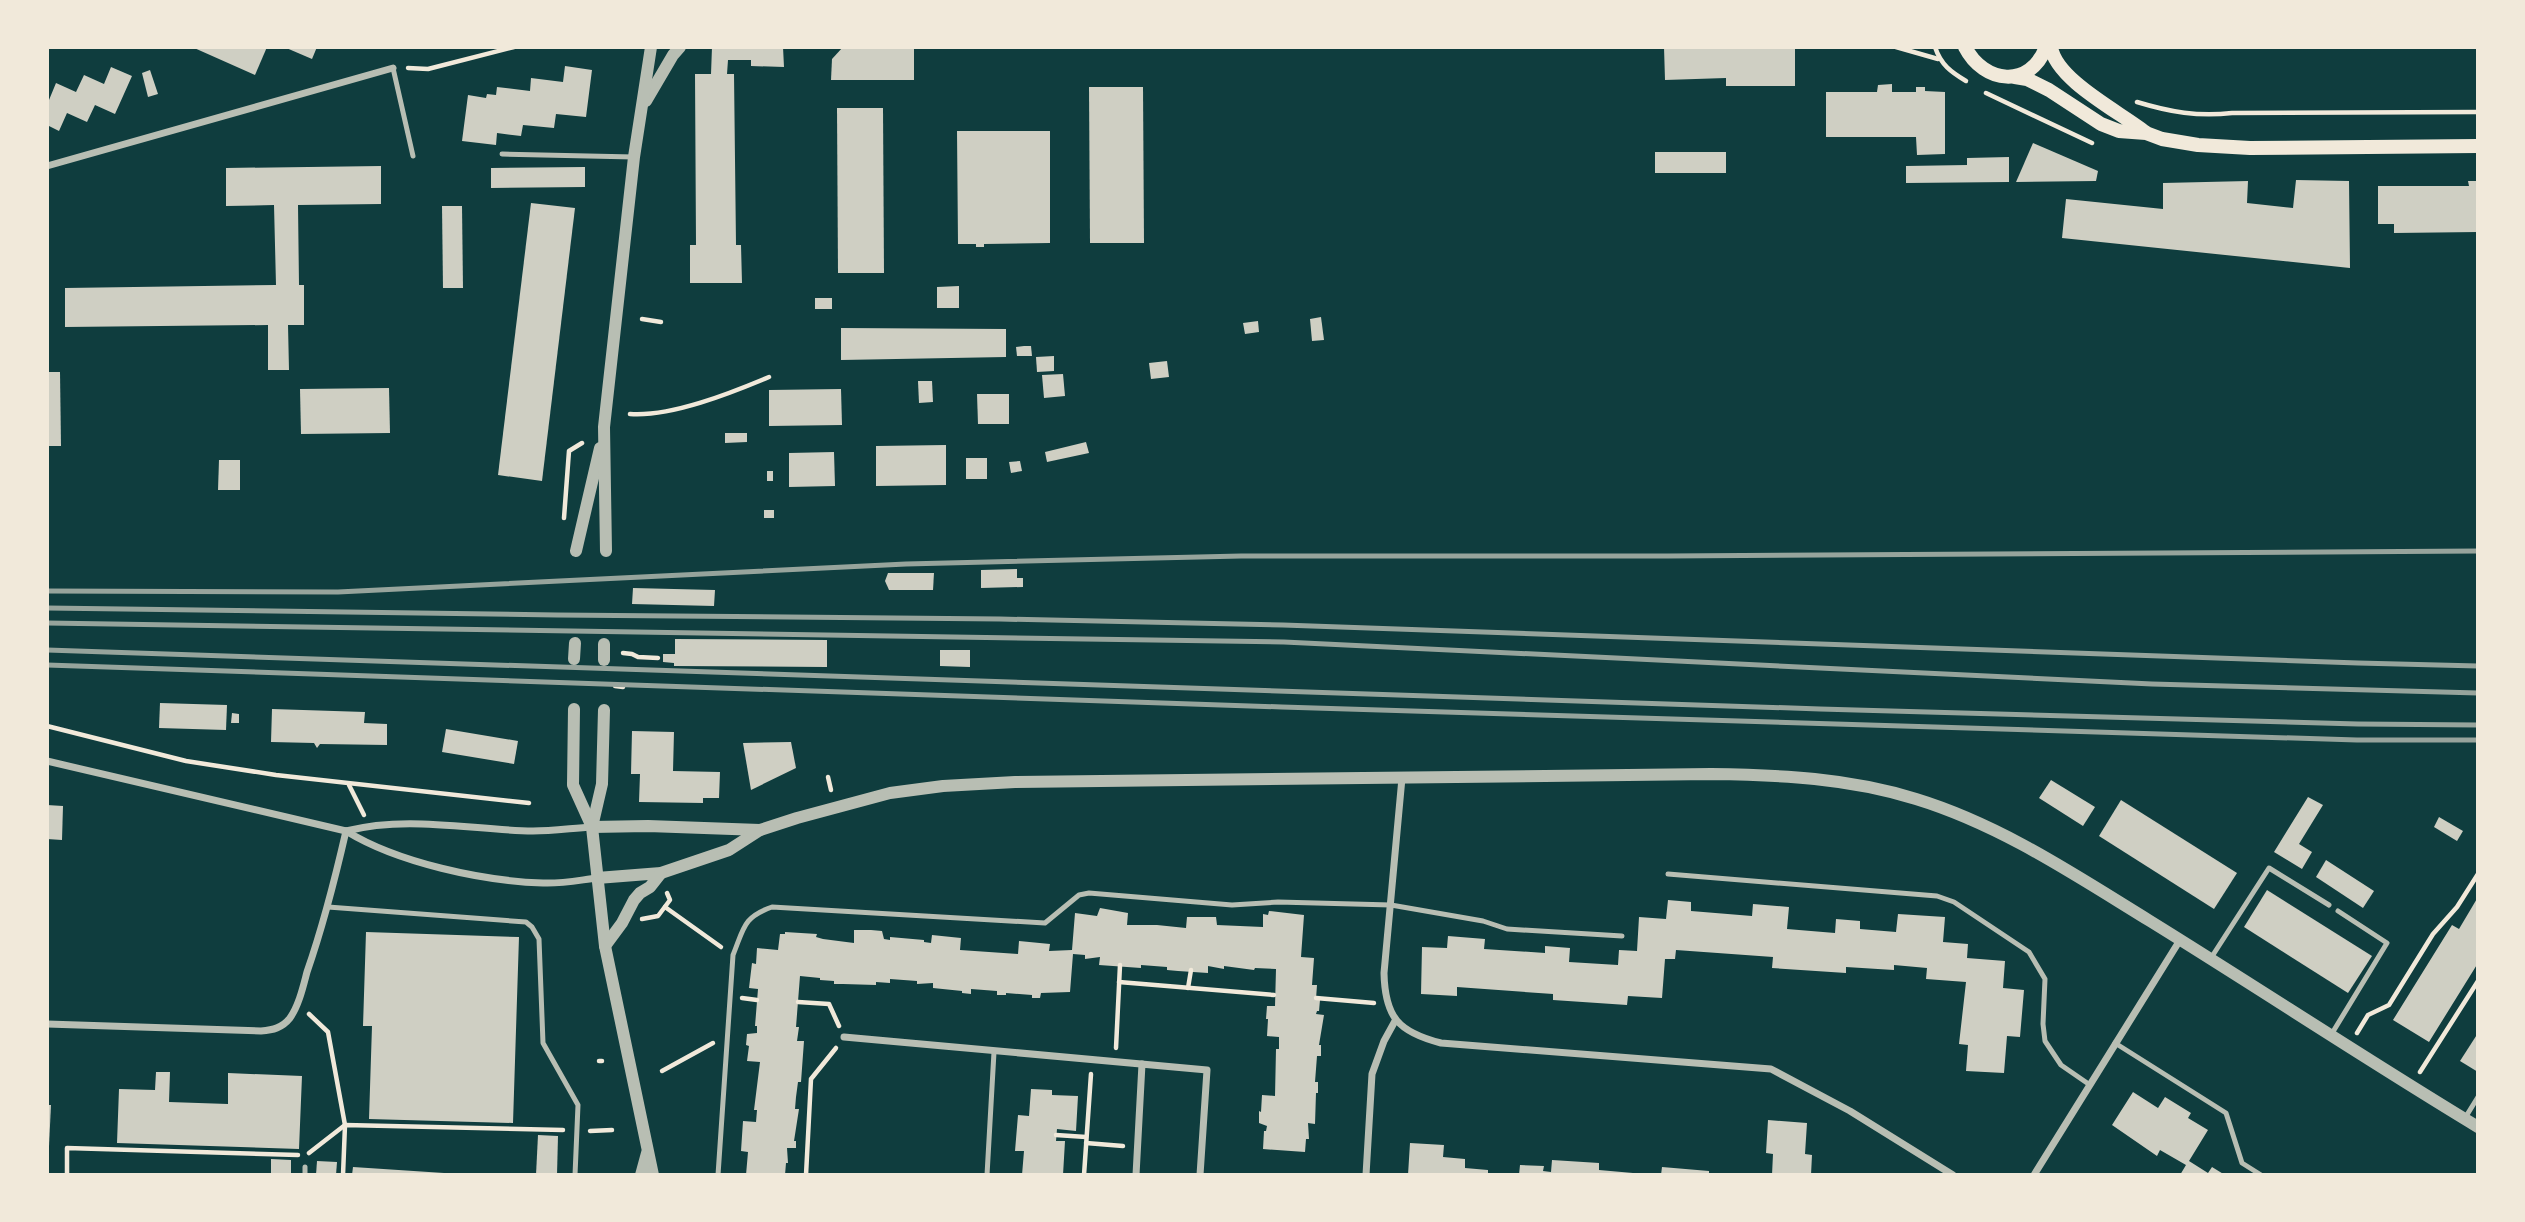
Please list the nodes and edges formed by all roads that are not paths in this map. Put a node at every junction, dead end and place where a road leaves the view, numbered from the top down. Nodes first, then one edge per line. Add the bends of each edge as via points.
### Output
1 (651, 47) edge
2 (680, 47) edge
3 (2049, 47) edge
4 (1965, 48) edge
5 (393, 68) joint
6 (2015, 77) junction
7 (643, 107) junction
8 (2146, 133) junction
9 (2478, 146) edge
10 (502, 154) dead end
11 (413, 156) dead end
12 (634, 157) junction
13 (47, 166) edge
14 (604, 427) junction
15 (576, 551) dead end
16 (606, 551) dead end
17 (575, 643) dead end
18 (604, 644) dead end
19 (574, 659) dead end
20 (604, 660) dead end
21 (574, 709) dead end
22 (604, 710) dead end
23 (47, 761) edge
24 (1402, 778) junction
25 (592, 827) junction
26 (346, 831) junction
27 (760, 831) junction
28 (662, 873) junction
29 (1668, 874) dead end
30 (597, 878) junction
31 (1391, 905) junction
32 (2329, 905) dead end
33 (328, 906) junction
34 (2338, 911) dead end
35 (1622, 936) dead end
36 (2180, 940) junction
37 (605, 946) junction
38 (2211, 958) junction
39 (1395, 1021) junction
40 (47, 1024) edge
41 (2331, 1035) junction
42 (844, 1037) road end
43 (2115, 1043) junction
44 (993, 1052) junction
45 (1142, 1064) junction
46 (2090, 1084) junction
47 (2478, 1097) edge
48 (2464, 1119) junction
49 (2478, 1127) edge
50 (648, 1149) junction
51 (305, 1167) dead end
52 (305, 1175) edge
53 (575, 1175) edge
54 (641, 1175) edge
55 (653, 1175) edge
56 (718, 1175) edge
57 (987, 1175) edge
58 (1136, 1175) edge
59 (1200, 1175) edge
60 (1366, 1175) edge
61 (1952, 1175) edge
62 (2034, 1175) edge
63 (2261, 1175) edge

1 - 7 street
2 - 7 street
3 - 6 main road via 2036,64
3 - 8 main road via 2065,72
4 - 6 main road via 1983,69
5 - 11 lane
5 - 13 street
6 - 8 main road via 2049,90 2101,124
7 - 12 street
8 - 9 main road via 2219,147
10 - 12 lane
12 - 14 street
14 - 15 street
14 - 16 street
17 - 19 street
18 - 20 street
21 - 25 street via 573,785
22 - 25 street via 602,784
23 - 26 street
24 - 27 street via 943,786 890,793
24 - 31 street
24 - 36 street via 1776,775 1854,785 1952,811 2006,836
25 - 26 street via 534,831 407,822
25 - 27 street
25 - 30 street
26 - 30 street via 390,854 468,873 547,884
26 - 33 street
27 - 28 street via 729,850
28 - 30 street
28 - 37 street via 634,900
29 - 46 lane via 1937,896 1954,902 2029,951 2045,979 2045,1041 2061,1065
30 - 37 street
31 - 35 lane via 1507,929
31 - 39 street via 1384,973 1386,1004
31 - 56 lane via 1232,905 1088,893 1079,895 1045,923 772,907 756,912 746,922 733,955
32 - 38 lane via 2269,867
33 - 40 street via 298,1003 289,1019 273,1030
33 - 53 lane via 526,922 532,927 540,939 542,1043 578,1105
34 - 41 lane via 2386,943
36 - 38 street
36 - 43 street
37 - 50 street
38 - 41 street
39 - 60 street via 1372,1074
39 - 61 street via 1409,1032 1440,1043 1771,1069 1850,1111
41 - 48 street
42 - 44 street
43 - 46 street
43 - 63 lane via 2225,1113 2242,1163
44 - 45 street
44 - 57 lane
45 - 58 street
45 - 59 street via 1207,1070
46 - 62 street
47 - 48 lane
48 - 49 street
50 - 54 street
50 - 55 street
51 - 52 lane

